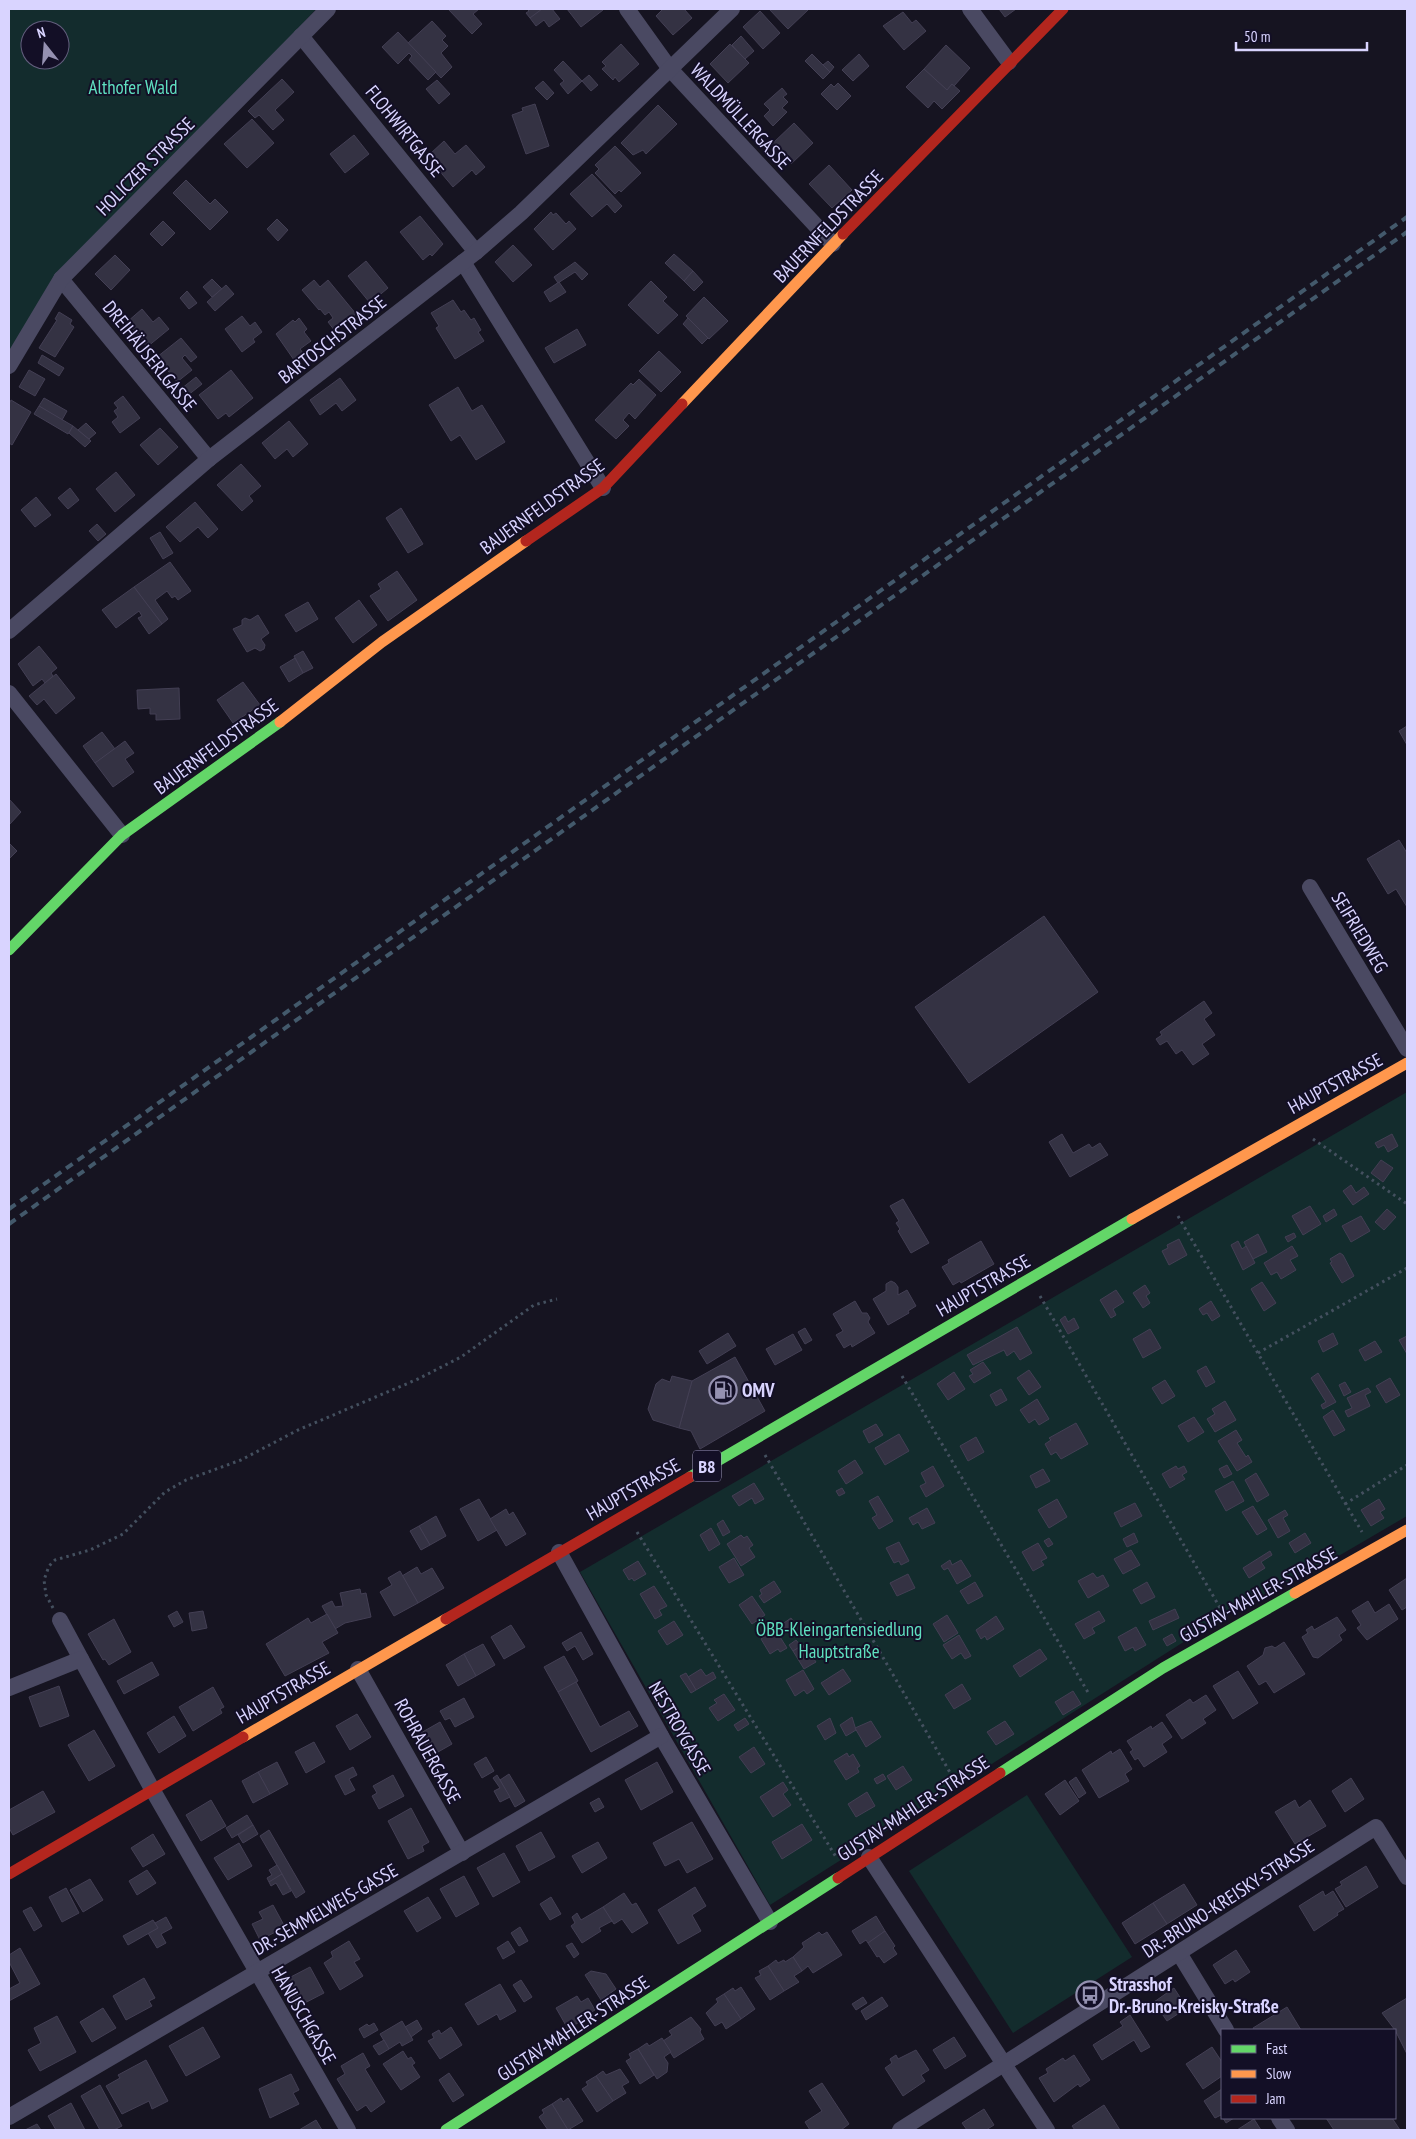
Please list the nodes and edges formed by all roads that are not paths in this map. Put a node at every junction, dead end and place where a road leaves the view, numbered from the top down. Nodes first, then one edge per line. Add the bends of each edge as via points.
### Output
1 (328, 9) edge
2 (627, 9) edge
3 (732, 9) edge
4 (970, 9) edge
5 (1063, 9) edge
6 (301, 36) junction
7 (1009, 62) junction
8 (670, 69) junction
9 (834, 244) junction
10 (470, 257) junction
11 (61, 279) junction
12 (9, 366) edge
13 (209, 459) junction
14 (603, 488) junction
15 (9, 631) edge
16 (9, 693) edge
17 (122, 836) junction
18 (1310, 887) dead end
19 (9, 950) edge
20 (1407, 1049) edge
21 (1407, 1063) edge
22 (1407, 1530) edge
23 (558, 1552) junction
24 (60, 1620) road end
25 (81, 1659) junction
26 (358, 1669) junction
27 (9, 1688) edge
28 (661, 1736) junction
29 (152, 1789) junction
30 (462, 1853) junction
31 (869, 1857) junction
32 (9, 1874) edge
33 (1407, 1877) edge
34 (770, 1922) junction
35 (1179, 1953) junction
36 (257, 1972) junction
37 (1225, 2029) edge
38 (1004, 2064) junction
39 (9, 2117) edge
40 (1280, 2119) edge
41 (348, 2130) edge
42 (446, 2130) edge
43 (900, 2130) edge
44 (1047, 2130) edge
45 (1287, 2130) edge

1 - 6 street, HOLICZER STRASSE
2 - 8 street, WALDMÜLLERGASSE
3 - 8 street, BARTOSCHSTRASSE
4 - 7 street
5 - 7 street, BAUERNFELDSTRASSE
6 - 10 street, FLOHWIRTGASSE
6 - 11 street, HOLICZER STRASSE
7 - 9 street, BAUERNFELDSTRASSE
8 - 9 street, WALDMÜLLERGASSE
8 - 10 street, BARTOSCHSTRASSE
9 - 14 street, BAUERNFELDSTRASSE
10 - 13 street, BARTOSCHSTRASSE
10 - 14 street, FLOHWIRTGASSE
11 - 12 street, HOLICZER STRASSE
11 - 13 street, DREIHÄUSERLGASSE
13 - 15 street, BARTOSCHSTRASSE
14 - 17 street, BAUERNFELDSTRASSE via 382,642 253,743
16 - 17 street
17 - 19 street, BAUERNFELDSTRASSE
18 - 20 street, SEIFRIEDWEG
21 - 23 street, HAUPTSTRASSE / B8
22 - 31 street, GUSTAV-MAHLER-STRASSE via 1163,1668
23 - 26 street, HAUPTSTRASSE / B8
23 - 28 street, NESTROYGASSE
24 - 25 street, HANUSCHGASSE
25 - 27 street
25 - 29 street, HANUSCHGASSE
26 - 29 street, HAUPTSTRASSE / B8
26 - 30 street, ROHRAUERGASSE
28 - 30 street, DR.-SEMMELWEIS-GASSE
28 - 34 street, NESTROYGASSE
29 - 32 street, HAUPTSTRASSE / B8
29 - 36 street, HANUSCHGASSE
30 - 36 street, DR.-SEMMELWEIS-GASSE
31 - 34 street, GUSTAV-MAHLER-STRASSE
31 - 38 street
33 - 35 street, DR.-BRUNO-KREISKY-STRASSE via 1376,1827
34 - 42 street, GUSTAV-MAHLER-STRASSE
35 - 37 street
35 - 38 street, DR.-BRUNO-KREISKY-STRASSE
36 - 39 street, DR.-SEMMELWEIS-GASSE
36 - 41 street, HANUSCHGASSE
38 - 43 street, DR.-BRUNO-KREISKY-STRASSE
38 - 44 street
40 - 45 street

